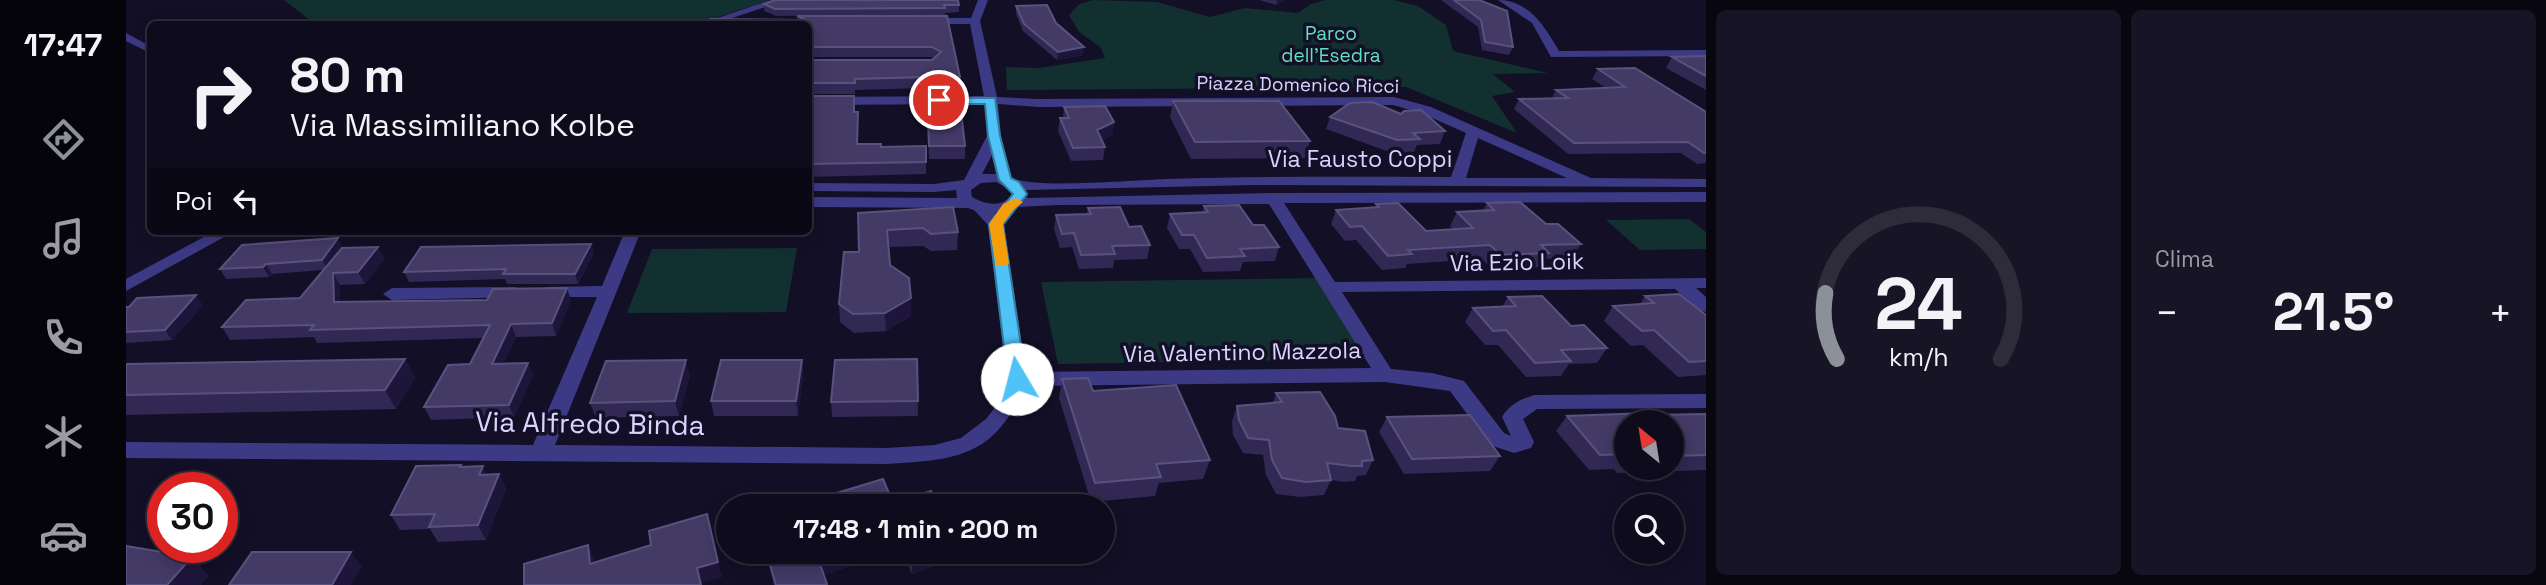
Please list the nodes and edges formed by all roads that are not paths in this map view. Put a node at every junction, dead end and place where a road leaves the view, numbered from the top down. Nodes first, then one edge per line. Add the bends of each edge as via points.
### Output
1 (782, 0) edge
2 (983, 0) edge
3 (1503, 0) edge
4 (714, 21) edge
5 (919, 21) edge
6 (975, 21) junction
7 (126, 36) edge
8 (147, 48) edge
9 (1706, 53) edge
10 (991, 100) junction
11 (812, 101) edge
12 (1473, 131) junction
13 (994, 136) junction
14 (1457, 182) junction
15 (969, 183) junction
16 (1010, 183) junction
17 (1590, 183) junction
18 (1706, 183) edge
19 (812, 187) edge
20 (1273, 198) junction
21 (1702, 200) edge
22 (812, 202) edge
23 (975, 205) junction
24 (1012, 205) junction
25 (996, 224) junction
26 (220, 235) edge
27 (631, 235) edge
28 (1679, 282) junction
29 (1706, 283) edge
30 (126, 286) edge
31 (1329, 287) junction
32 (608, 291) junction
33 (392, 294) dead end
34 (1706, 306) edge
35 (1385, 375) junction
36 (1017, 379) junction
37 (1706, 401) edge
38 (126, 450) edge
39 (541, 452) junction

1 - 4 street
2 - 6 street
3 - 9 street via 1536,21 1555,55
5 - 6 street
6 - 10 street
7 - 8 street
10 - 11 street, Piazza Domenico Ricci
10 - 12 street, Piazza Domenico Ricci via 1394,101
10 - 13 street
12 - 14 street
12 - 17 street, Piazza Domenico Ricci
13 - 15 street
13 - 16 street
14 - 16 street, Via Fausto Coppi via 1254,181 1052,187
14 - 17 street, Via Fausto Coppi
15 - 16 street, Via Fausto Coppi via 987,178
15 - 19 street, Via Fausto Coppi via 934,188
15 - 23 street via 962,194
16 - 24 street via 1020,194
17 - 18 street, Via Fausto Coppi
20 - 21 street, Via Fausto Coppi
20 - 24 street, Via Fausto Coppi
20 - 31 street, Via Valentino Mazzola
22 - 23 street, Via Fausto Coppi
23 - 24 street, Via Fausto Coppi
23 - 25 street
24 - 25 street
25 - 36 street
26 - 30 street
27 - 32 street
28 - 29 street, Via Ezio Loik
28 - 31 street, Via Ezio Loik
28 - 34 street
31 - 35 street, Via Valentino Mazzola
32 - 33 street
32 - 39 street
35 - 36 street, Via Valentino Mazzola
35 - 37 street via 1457,386 1497,439 1514,445 1523,442 1512,417 1534,402
36 - 39 street, Via Alfredo Binda via 993,425 968,444 935,453
38 - 39 street, Via Alfredo Binda

